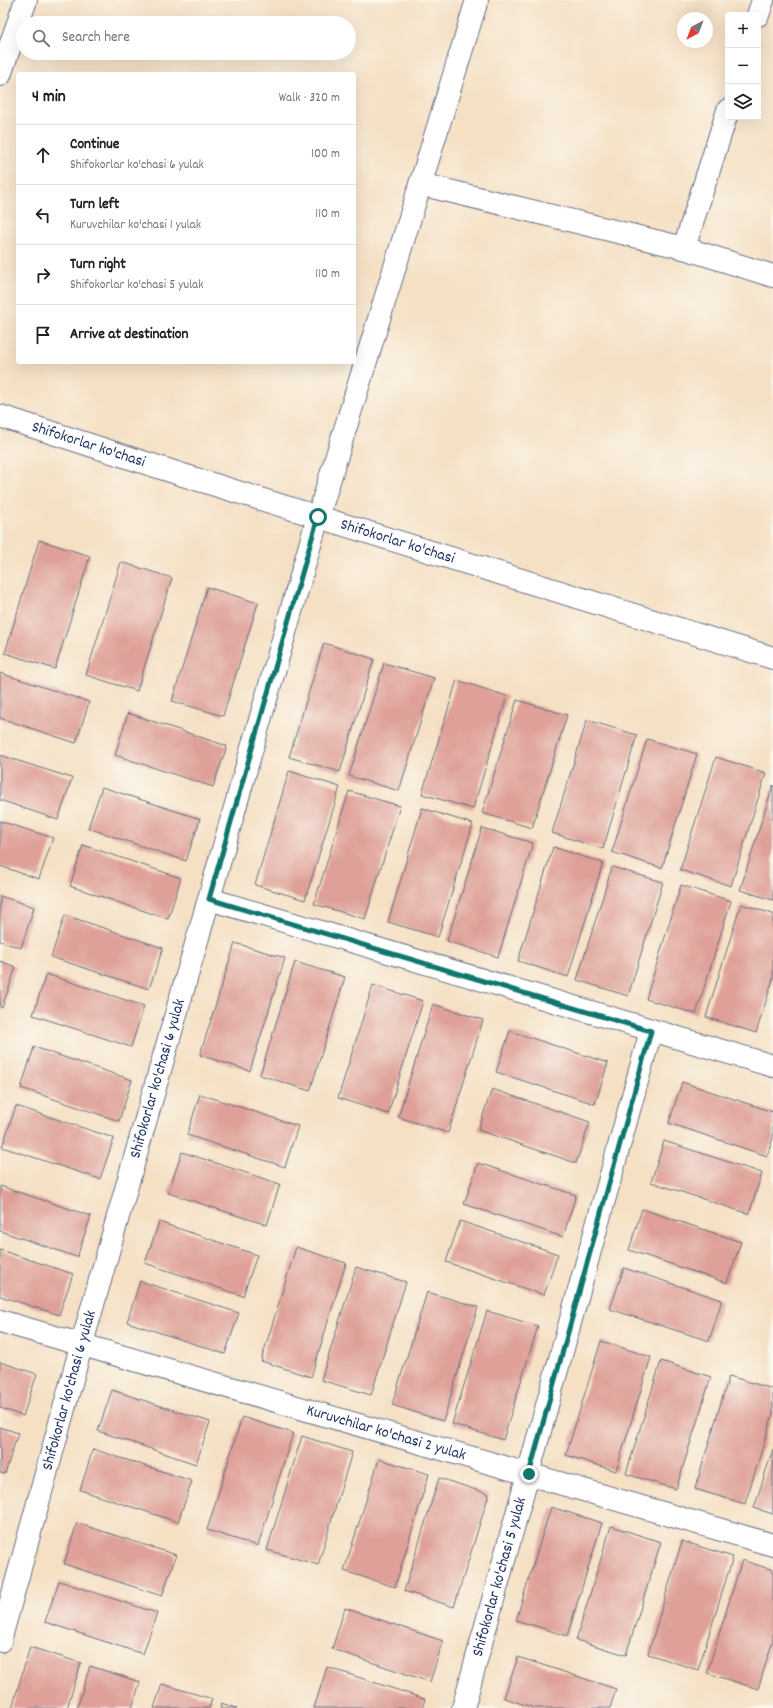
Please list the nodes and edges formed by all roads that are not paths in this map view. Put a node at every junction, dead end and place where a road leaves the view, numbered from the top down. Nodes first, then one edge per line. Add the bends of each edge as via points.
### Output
1 (26, 0) edge
2 (477, 0) edge
3 (763, 0) edge
4 (759, 12) edge
5 (20, 16) edge
6 (16, 29) edge
7 (0, 75) edge
8 (725, 119) edge
9 (420, 184) junction
10 (684, 248) junction
11 (773, 276) edge
12 (0, 416) edge
13 (318, 517) junction
14 (773, 658) edge
15 (209, 899) junction
16 (651, 1031) junction
17 (773, 1066) edge
18 (0, 1321) edge
19 (82, 1343) junction
20 (529, 1474) junction
21 (773, 1545) edge
22 (0, 1641) edge
23 (463, 1708) edge

1 - 5 street
2 - 9 street, Shifokorlar ko'chasi 6 yulak
3 - 4 street
6 - 7 street
8 - 10 street
9 - 10 street
9 - 13 street, Shifokorlar ko'chasi 6 yulak
10 - 11 street
12 - 13 street, Shifokorlar ko'chasi
13 - 14 street, Shifokorlar ko'chasi
13 - 15 street, Shifokorlar ko'chasi 6 yulak
15 - 16 street
15 - 19 street, Shifokorlar ko'chasi 6 yulak
16 - 17 street
16 - 20 street, Shifokorlar ko'chasi 5 yulak
18 - 19 street, Kuruvchilar ko'chasi 2 yulak
19 - 20 street, Kuruvchilar ko'chasi 2 yulak
19 - 22 street, Shifokorlar ko'chasi 6 yulak
20 - 21 street, Kuruvchilar ko'chasi 2 yulak
20 - 23 street, Shifokorlar ko'chasi 5 yulak

